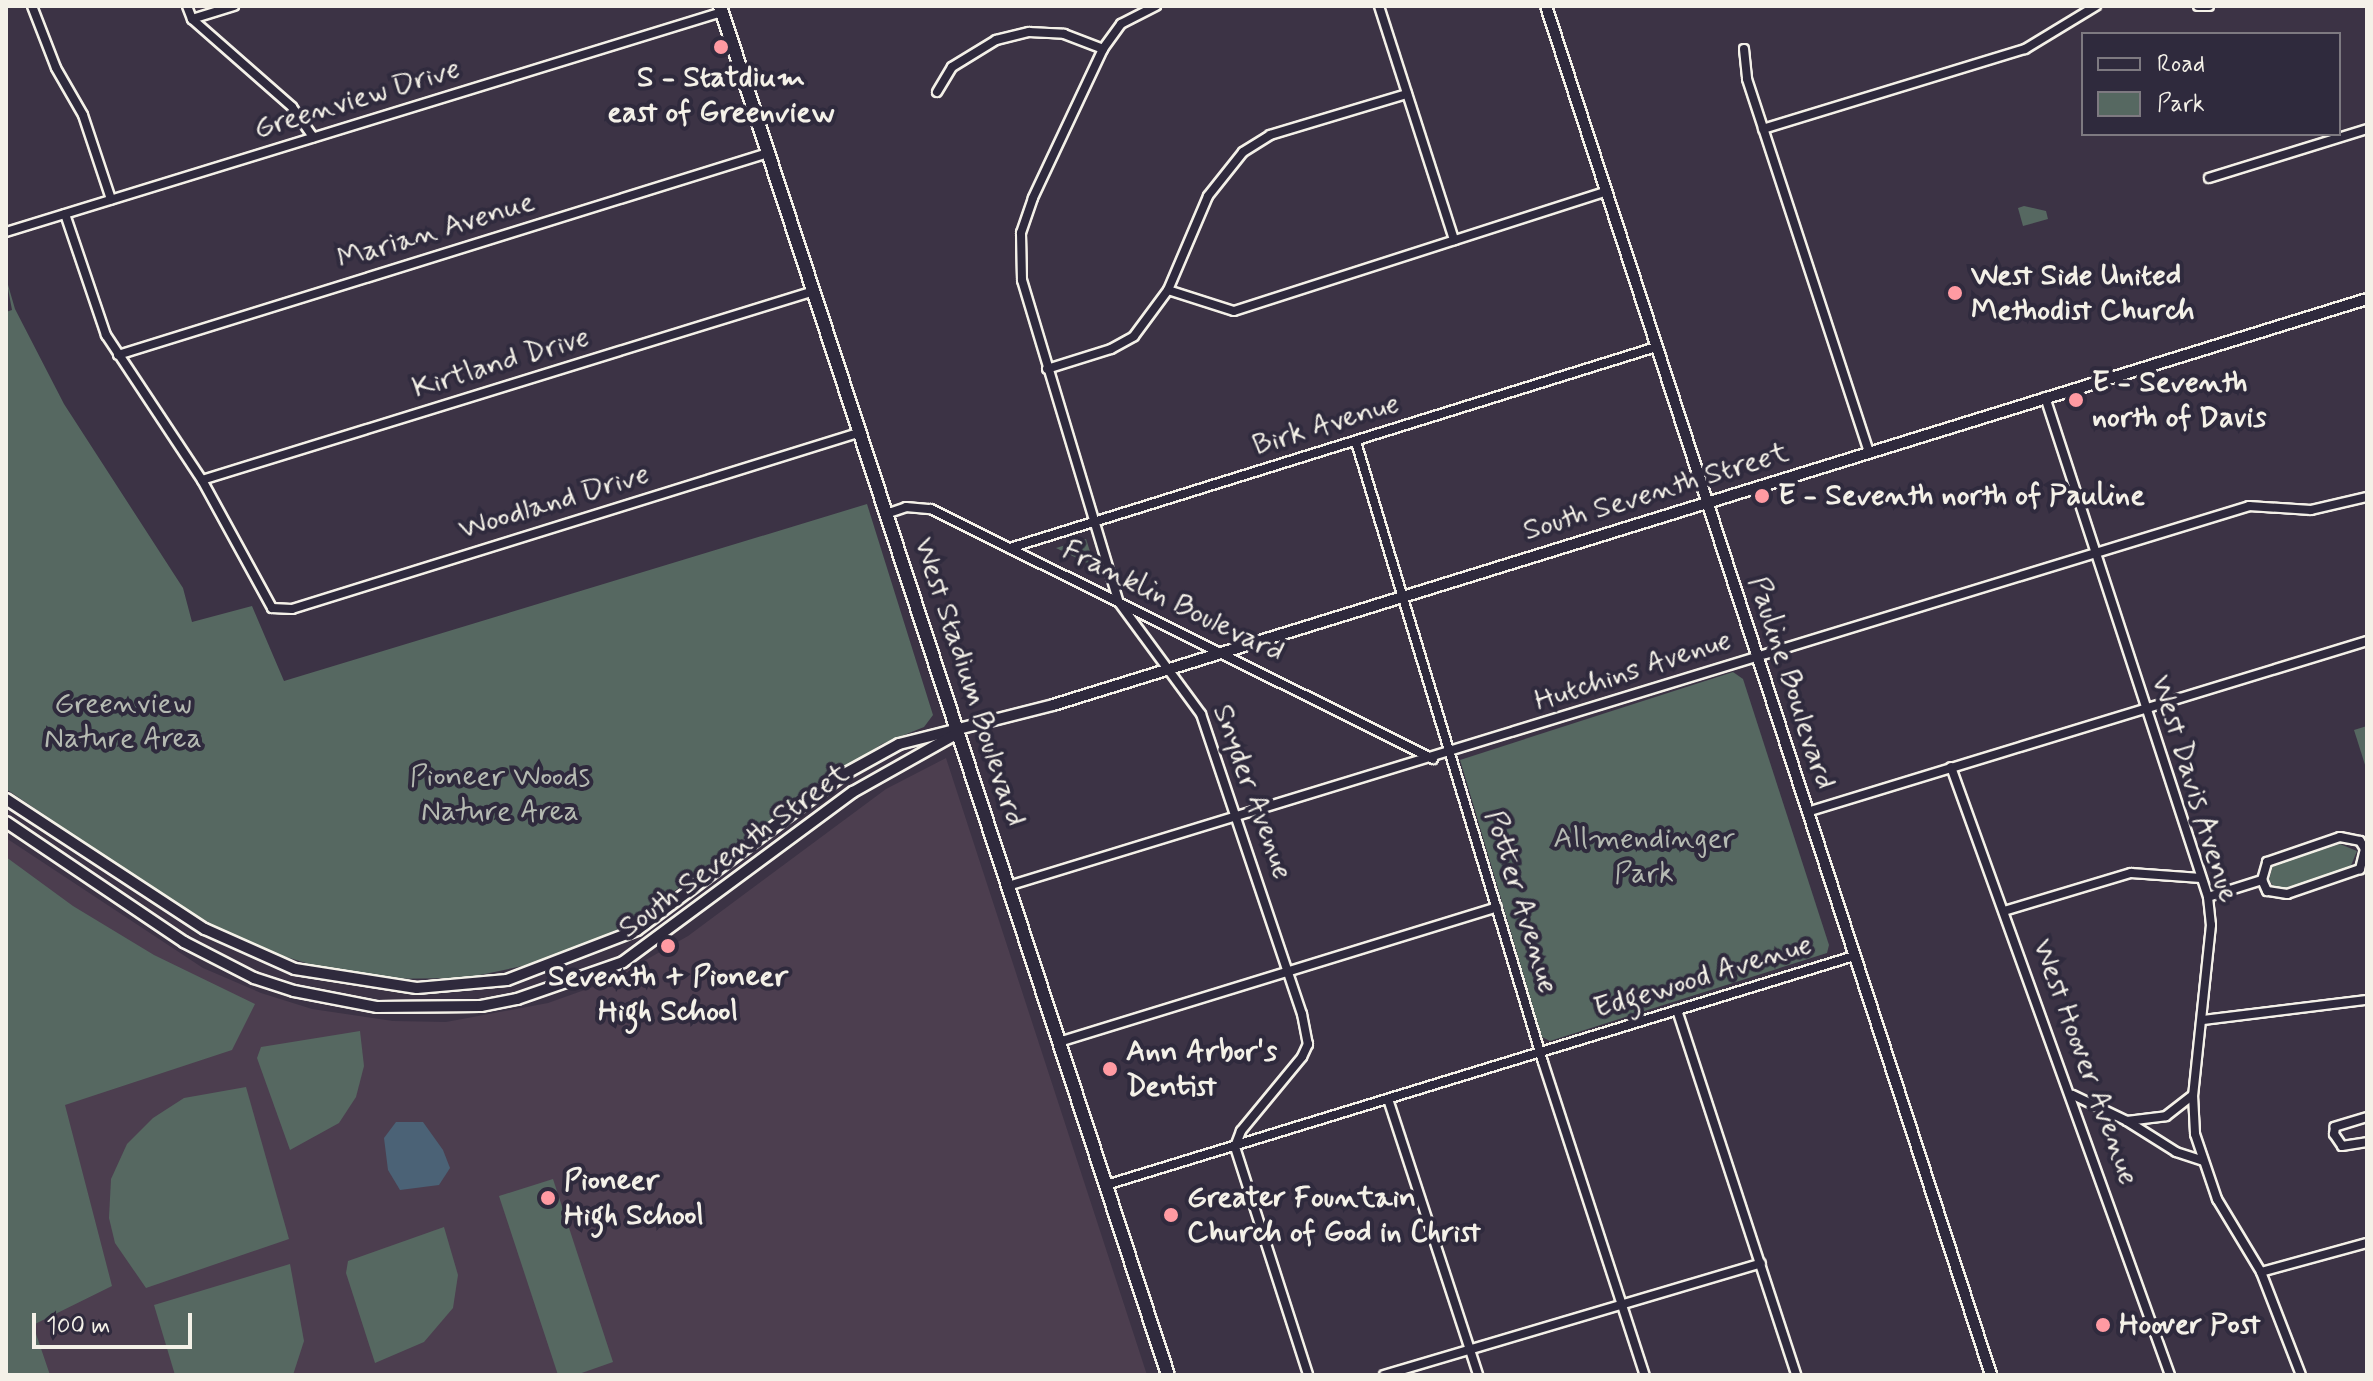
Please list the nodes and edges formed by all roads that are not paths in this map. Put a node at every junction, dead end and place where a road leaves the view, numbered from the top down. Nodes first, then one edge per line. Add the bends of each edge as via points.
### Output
1 (32, 6) edge
2 (187, 6) edge
3 (234, 6) edge
4 (1156, 6) edge
5 (1379, 6) edge
6 (1546, 6) edge
7 (2096, 6) edge
8 (2198, 6) edge
9 (2209, 6) edge
10 (721, 9) edge
11 (192, 19) junction
12 (1103, 49) junction
13 (1744, 49) dead end
14 (937, 92) dead end
15 (1407, 94) junction
16 (1763, 129) junction
17 (2367, 129) edge
18 (313, 137) junction
19 (768, 153) junction
20 (2209, 178) dead end
21 (1605, 192) junction
22 (111, 199) junction
23 (65, 214) junction
24 (6, 232) edge
25 (1454, 240) junction
26 (1168, 290) junction
27 (814, 291) junction
28 (2367, 299) edge
29 (1656, 347) junction
30 (118, 355) junction
31 (1047, 369) junction
32 (2045, 397) junction
33 (861, 432) junction
34 (1356, 442) junction
35 (1869, 452) junction
36 (202, 480) junction
37 (2367, 497) edge
38 (1707, 502) junction
39 (886, 514) junction
40 (1094, 519) junction
41 (1010, 548) junction
42 (2095, 554) junction
43 (1403, 595) junction
44 (1118, 601) junction
45 (2367, 641) edge
46 (1223, 652) junction
47 (1757, 657) junction
48 (1171, 668) junction
49 (2144, 709) junction
50 (959, 733) junction
51 (1451, 755) junction
52 (1434, 759) junction
53 (1951, 767) junction
54 (6, 799) edge
55 (1807, 812) junction
56 (1239, 817) junction
57 (6, 822) edge
58 (2201, 878) junction
59 (2262, 880) junction
60 (1008, 886) junction
61 (2208, 897) junction
62 (1497, 907) junction
63 (2004, 911) junction
64 (1854, 956) junction
65 (1289, 971) junction
66 (2367, 1000) edge
67 (1677, 1010) junction
68 (2203, 1020) junction
69 (1059, 1042) junction
70 (1540, 1052) junction
71 (2073, 1095) junction
72 (2193, 1095) junction
73 (1388, 1099) junction
74 (2367, 1117) edge
75 (2127, 1121) junction
76 (2367, 1142) edge
77 (1235, 1147) junction
78 (2203, 1161) junction
79 (1106, 1185) junction
80 (2367, 1243) edge
81 (1761, 1263) junction
82 (2261, 1272) junction
83 (1621, 1304) junction
84 (1470, 1349) junction
85 (1168, 1375) edge
86 (1308, 1375) edge
87 (1384, 1375) edge
88 (1478, 1375) edge
89 (1645, 1375) edge
90 (1796, 1375) edge
91 (1991, 1375) edge
92 (2170, 1375) edge
93 (2301, 1375) edge

1 - 22 street via 56,68 83,115
2 - 11 street
3 - 11 street
4 - 12 street, Snyder Avenue via 1121,24
5 - 15 street
6 - 21 street, Pauline Boulevard
7 - 16 street via 2025,49
8 - 9 street
10 - 18 street, Greenview Drive
10 - 19 main road, West Stadium Boulevard
11 - 18 street via 292,107
12 - 14 street via 1064,34 1029,32 996,40 952,67
12 - 31 street, Snyder Avenue via 1021,233 1022,280
13 - 16 street via 1747,79
15 - 25 street
15 - 26 street via 1270,135 1243,152 1208,196
16 - 35 street
17 - 20 street
18 - 22 street, Greenview Drive
19 - 27 main road, West Stadium Boulevard
19 - 30 street, Marian Avenue
21 - 25 street
21 - 29 street, Pauline Boulevard
22 - 23 street, Greenview Drive
23 - 24 street, Greenview Drive
23 - 30 street via 97,315
25 - 26 street via 1234,311
26 - 31 street via 1134,336
27 - 33 main road, West Stadium Boulevard
27 - 36 street, Kirtland Drive
28 - 32 street, South Seventh Street
29 - 34 street, Birk Avenue
29 - 38 street, Pauline Boulevard
30 - 36 street
31 - 40 street, Snyder Avenue
32 - 35 street, South Seventh Street
32 - 42 street, West Davis Avenue
33 - 36 street, Woodland Drive via 292,609 272,608 265,599 238,539
33 - 39 main road, West Stadium Boulevard
34 - 40 street, Birk Avenue
34 - 43 street, Potter Avenue
35 - 38 street, South Seventh Street
37 - 42 street, Hutchins Avenue via 2311,510 2249,506
38 - 43 street, South Seventh Street
38 - 47 street, Pauline Boulevard
39 - 41 street, Franklin Boulevard via 906,507 931,509
39 - 50 main road, West Stadium Boulevard
40 - 41 street, Birk Avenue
40 - 44 street, Snyder Avenue
41 - 44 street, Franklin Boulevard
42 - 47 street, Hutchins Avenue
42 - 49 street, West Davis Avenue
43 - 46 street, South Seventh Street
43 - 51 street, Potter Avenue
44 - 46 street, Franklin Boulevard
44 - 48 street, Snyder Avenue
45 - 49 street
46 - 48 street, South Seventh Street
46 - 52 street, Franklin Boulevard
47 - 51 street, Hutchins Avenue
47 - 55 street, Pauline Boulevard
48 - 50 street, South Seventh Street
48 - 56 street, Snyder Avenue via 1201,714
49 - 53 street
49 - 58 street, West Davis Avenue
50 - 54 street, South Seventh Street via 922,736 872,756 637,930 542,970 475,987 371,985 260,956 174,911
50 - 57 street, South Seventh Street via 853,792 623,962 481,1006 377,1007 254,978 184,942
50 - 60 main road, West Stadium Boulevard
51 - 52 street, Hutchins Avenue
51 - 62 street, Potter Avenue
52 - 56 street, Hutchins Avenue
53 - 55 street
53 - 63 street, West Hoover Avenue
55 - 64 street, Pauline Boulevard
56 - 60 street, Hutchins Avenue
56 - 65 street, Snyder Avenue
58 - 61 street, West Davis Avenue
58 - 63 street via 2131,873
59 - 59 street via 2276,895 2325,883 2360,869 2365,849 2360,841 2340,837 2275,857 2267,862
59 - 61 street
60 - 69 main road, West Stadium Boulevard
61 - 68 street, West Davis Avenue via 2211,925
62 - 65 street
62 - 70 street, Potter Avenue
63 - 71 street, West Hoover Avenue
64 - 67 street, Edgewood Avenue
64 - 91 street, Pauline Boulevard
65 - 69 street
65 - 77 street, Snyder Avenue via 1308,1044 1294,1070 1241,1131
66 - 68 street
67 - 70 street, Edgewood Avenue
67 - 81 street
68 - 72 street, West Davis Avenue
69 - 79 main road, West Stadium Boulevard
70 - 73 street, Edgewood Avenue
70 - 83 street, Potter Avenue
71 - 75 street
71 - 92 street, West Hoover Avenue
72 - 75 street via 2166,1116
72 - 78 street, West Davis Avenue
73 - 77 street, Edgewood Avenue
73 - 84 street
74 - 76 street via 2335,1127 2334,1134 2342,1146
75 - 78 street via 2156,1141
77 - 79 street, Edgewood Avenue
77 - 86 street
78 - 82 street, West Davis Avenue via 2217,1199
79 - 85 main road, West Stadium Boulevard
80 - 82 street
81 - 83 street
81 - 90 street
82 - 93 street, West Davis Avenue
83 - 84 street
83 - 89 street, Potter Avenue
84 - 87 street
84 - 88 street

